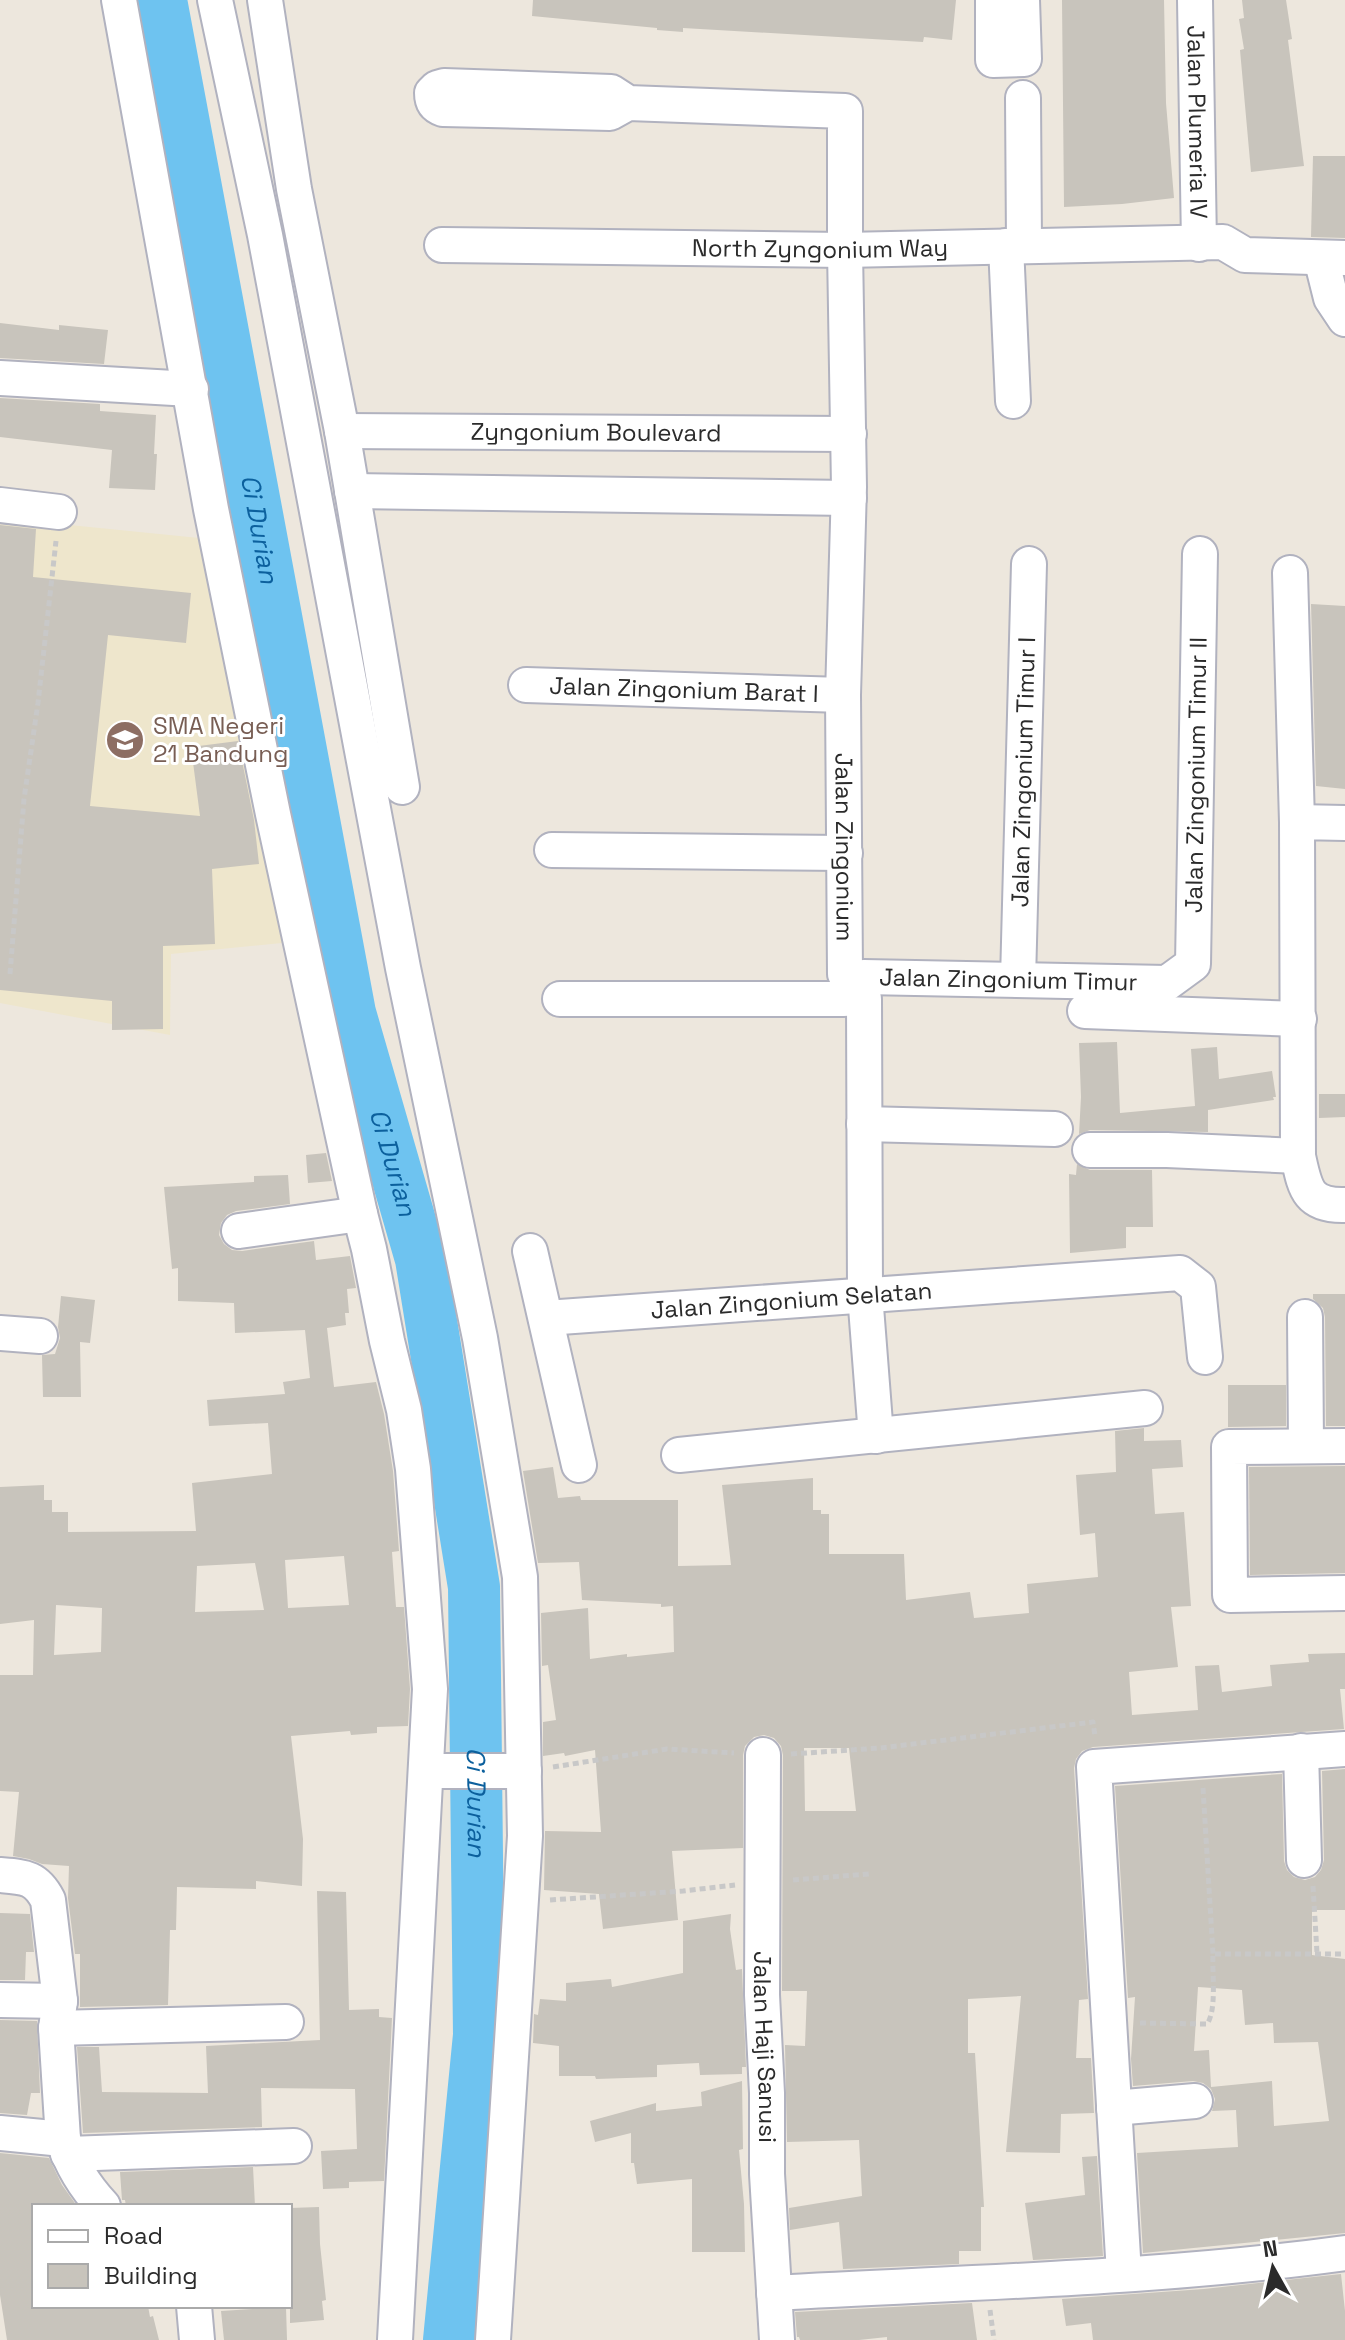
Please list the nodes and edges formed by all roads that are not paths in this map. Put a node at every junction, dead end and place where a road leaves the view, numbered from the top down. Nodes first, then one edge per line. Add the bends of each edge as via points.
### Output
1 (119, 0) edge
2 (215, 0) edge
3 (265, 0) edge
4 (993, 0) edge
5 (1022, 0) edge
6 (1195, 0) edge
7 (1023, 98) dead end
8 (628, 103) dead end
9 (1199, 244) junction
10 (442, 245) dead end
11 (1015, 246) junction
12 (845, 250) junction
13 (1333, 258) edge
14 (1345, 319) edge
15 (0, 378) edge
16 (191, 389) junction
17 (1013, 401) dead end
18 (342, 431) junction
19 (849, 469) junction
20 (352, 491) junction
21 (0, 505) edge
22 (59, 512) road end
23 (1200, 554) dead end
24 (1029, 564) dead end
25 (1290, 573) dead end
26 (526, 685) dead end
27 (843, 695) junction
28 (402, 787) dead end
29 (1297, 822) junction
30 (1345, 823) edge
31 (552, 850) dead end
32 (845, 853) junction
33 (1018, 980) junction
34 (1167, 983) joint
35 (854, 987) junction
36 (560, 999) dead end
37 (1085, 1011) dead end
38 (1299, 1019) junction
39 (864, 1124) junction
40 (1055, 1129) dead end
41 (1090, 1150) dead end
42 (1298, 1156) junction
43 (1345, 1205) edge
44 (360, 1214) junction
45 (239, 1231) dead end
46 (530, 1251) dead end
47 (865, 1282) junction
48 (1305, 1317) dead end
49 (546, 1318) junction
50 (0, 1333) edge
51 (40, 1336) dead end
52 (1205, 1357) dead end
53 (1145, 1408) dead end
54 (876, 1436) junction
55 (1306, 1446) junction
56 (1345, 1446) edge
57 (679, 1455) dead end
58 (579, 1465) dead end
59 (1345, 1593) edge
60 (1345, 1749) edge
61 (1301, 1751) junction
62 (763, 1755) road end
63 (437, 1771) junction
64 (514, 1771) junction
65 (1304, 1860) road end
66 (0, 1875) edge
67 (0, 2000) edge
68 (58, 2015) junction
69 (286, 2022) dead end
70 (1195, 2101) dead end
71 (1114, 2108) junction
72 (0, 2133) edge
73 (66, 2146) junction
74 (294, 2146) dead end
75 (101, 2204) edge
76 (1345, 2253) edge
77 (1124, 2274) junction
78 (774, 2293) junction
79 (194, 2308) edge
80 (197, 2340) edge
81 (395, 2340) edge
82 (493, 2340) edge
83 (777, 2340) edge

1 - 16 street
2 - 64 street via 480,1338 520,1577
3 - 18 street via 294,189
4 - 5 street via 993,60 1024,59
6 - 9 street, Jalan Plumeria IV
7 - 11 street
8 - 12 street, Jalan Zingonium via 845,111
9 - 11 street, North Zyngonium Way
9 - 13 street, North Zyngonium Way via 1223,242 1245,255
10 - 12 street, North Zyngonium Way
11 - 12 street, North Zyngonium Way
11 - 17 street
12 - 19 street, Jalan Zingonium
13 - 14 street via 1331,298
15 - 16 street
16 - 44 street via 273,814
18 - 19 street, Zyngonium Boulevard
18 - 20 street
19 - 20 street
19 - 27 street, Jalan Zingonium
20 - 28 street
21 - 22 street
23 - 34 street, Jalan Zingonium Timur II via 1193,964
24 - 33 street, Jalan Zingonium Timur I
25 - 29 street
26 - 27 street, Jalan Zingonium Barat I
27 - 32 street, Jalan Zingonium
29 - 30 street
29 - 38 street
31 - 32 street
32 - 35 street, Jalan Zingonium via 845,974
33 - 34 street, Jalan Zingonium Timur
33 - 35 street, Jalan Zingonium Timur via 864,977
35 - 36 street, Jalan Zingonium Timur via 844,999
35 - 39 street, Jalan Zingonium via 864,999
37 - 38 street
38 - 42 street
39 - 40 street
39 - 47 street, Jalan Zingonium
41 - 42 street
42 - 43 street via 1305,1187 1315,1199
44 - 45 street
44 - 63 street via 413,1469
46 - 49 street
47 - 49 street, Jalan Zingonium Selatan
47 - 52 street, Jalan Zingonium Selatan via 1035,1283 1180,1273 1198,1287
47 - 54 street, Jalan Zingonium
48 - 55 street
49 - 58 street
50 - 51 street
53 - 54 street
54 - 57 street
55 - 56 street
55 - 59 street via 1229,1447 1230,1595
60 - 61 street
61 - 65 street
61 - 71 street via 1094,1767
62 - 78 street, Jalan Haji Sanusi via 762,1995
63 - 64 street
63 - 81 street
64 - 82 street via 525,1836
66 - 68 street via 30,1879 48,1900
67 - 68 street
68 - 69 street
68 - 73 street
70 - 71 street
71 - 77 street
72 - 73 street
73 - 74 street
73 - 75 street via 85,2186
76 - 77 street
77 - 78 street
78 - 83 street, Jalan Haji Sanusi
79 - 80 street

